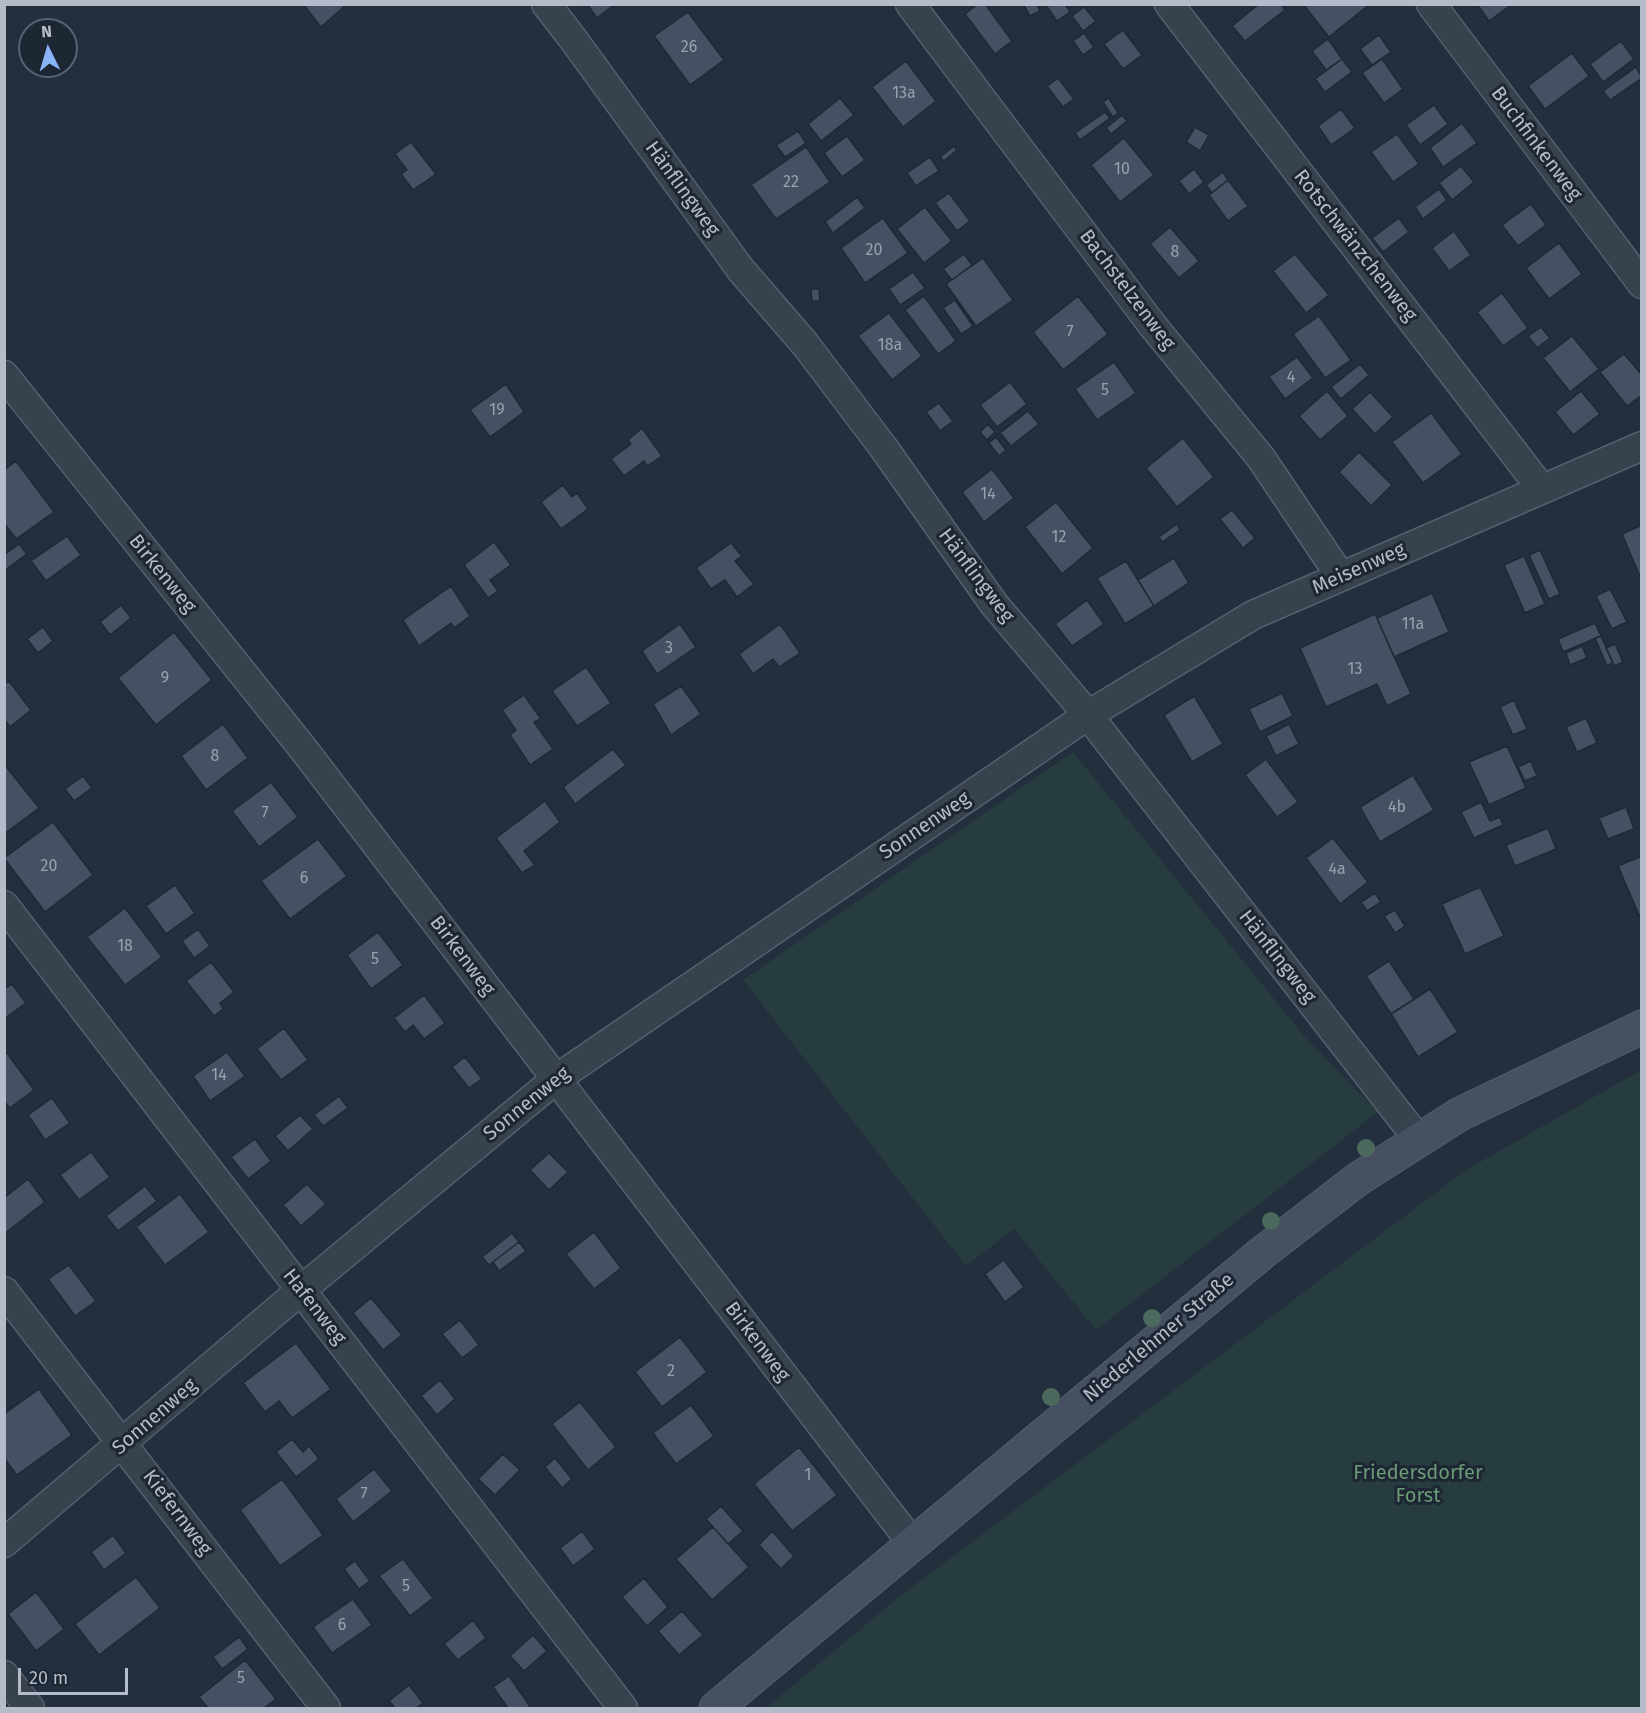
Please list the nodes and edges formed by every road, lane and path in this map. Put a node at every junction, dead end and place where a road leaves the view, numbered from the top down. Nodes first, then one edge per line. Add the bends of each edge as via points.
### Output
1 (546, 4) edge
2 (910, 4) edge
3 (1169, 4) edge
4 (1431, 4) edge
5 (1641, 284) edge
6 (4, 375) edge
7 (1641, 446) edge
8 (1541, 488) junction
9 (1341, 577) junction
10 (1088, 715) junction
11 (4, 905) edge
12 (1641, 1027) edge
13 (556, 1080) junction
14 (1418, 1139) junction
15 (4, 1290) edge
16 (301, 1290) junction
17 (124, 1444) junction
18 (912, 1543) junction
19 (4, 1544) edge
20 (4, 1675) edge
21 (30, 1708) edge
22 (326, 1708) edge
23 (623, 1708) edge
24 (716, 1708) edge

1 - 10 street, Hänflingweg via 741,270 805,344 876,438 994,604
2 - 9 street, Bachstelzenweg via 1153,327 1261,458
3 - 8 street, Rotschwänzchenweg
4 - 5 street, Buchfinkenweg
6 - 13 street, Birkenweg via 301,746
7 - 8 street, Meisenweg
8 - 9 street, Meisenweg
9 - 10 street, Meisenweg via 1253,615
10 - 13 street, Sonnenweg
10 - 14 street, Hänflingweg
11 - 16 street, Hafenweg
12 - 14 main road, Niederlehmer Straße via 1498,1093
13 - 16 street, Sonnenweg
13 - 18 street, Birkenweg
14 - 18 main road, Niederlehmer Straße via 1358,1179 1262,1253
15 - 17 street, Kiefernweg
16 - 17 street, Sonnenweg
16 - 23 street, Hafenweg
17 - 19 street, Sonnenweg
17 - 22 street, Kiefernweg
18 - 24 main road, Niederlehmer Straße
20 - 21 street

